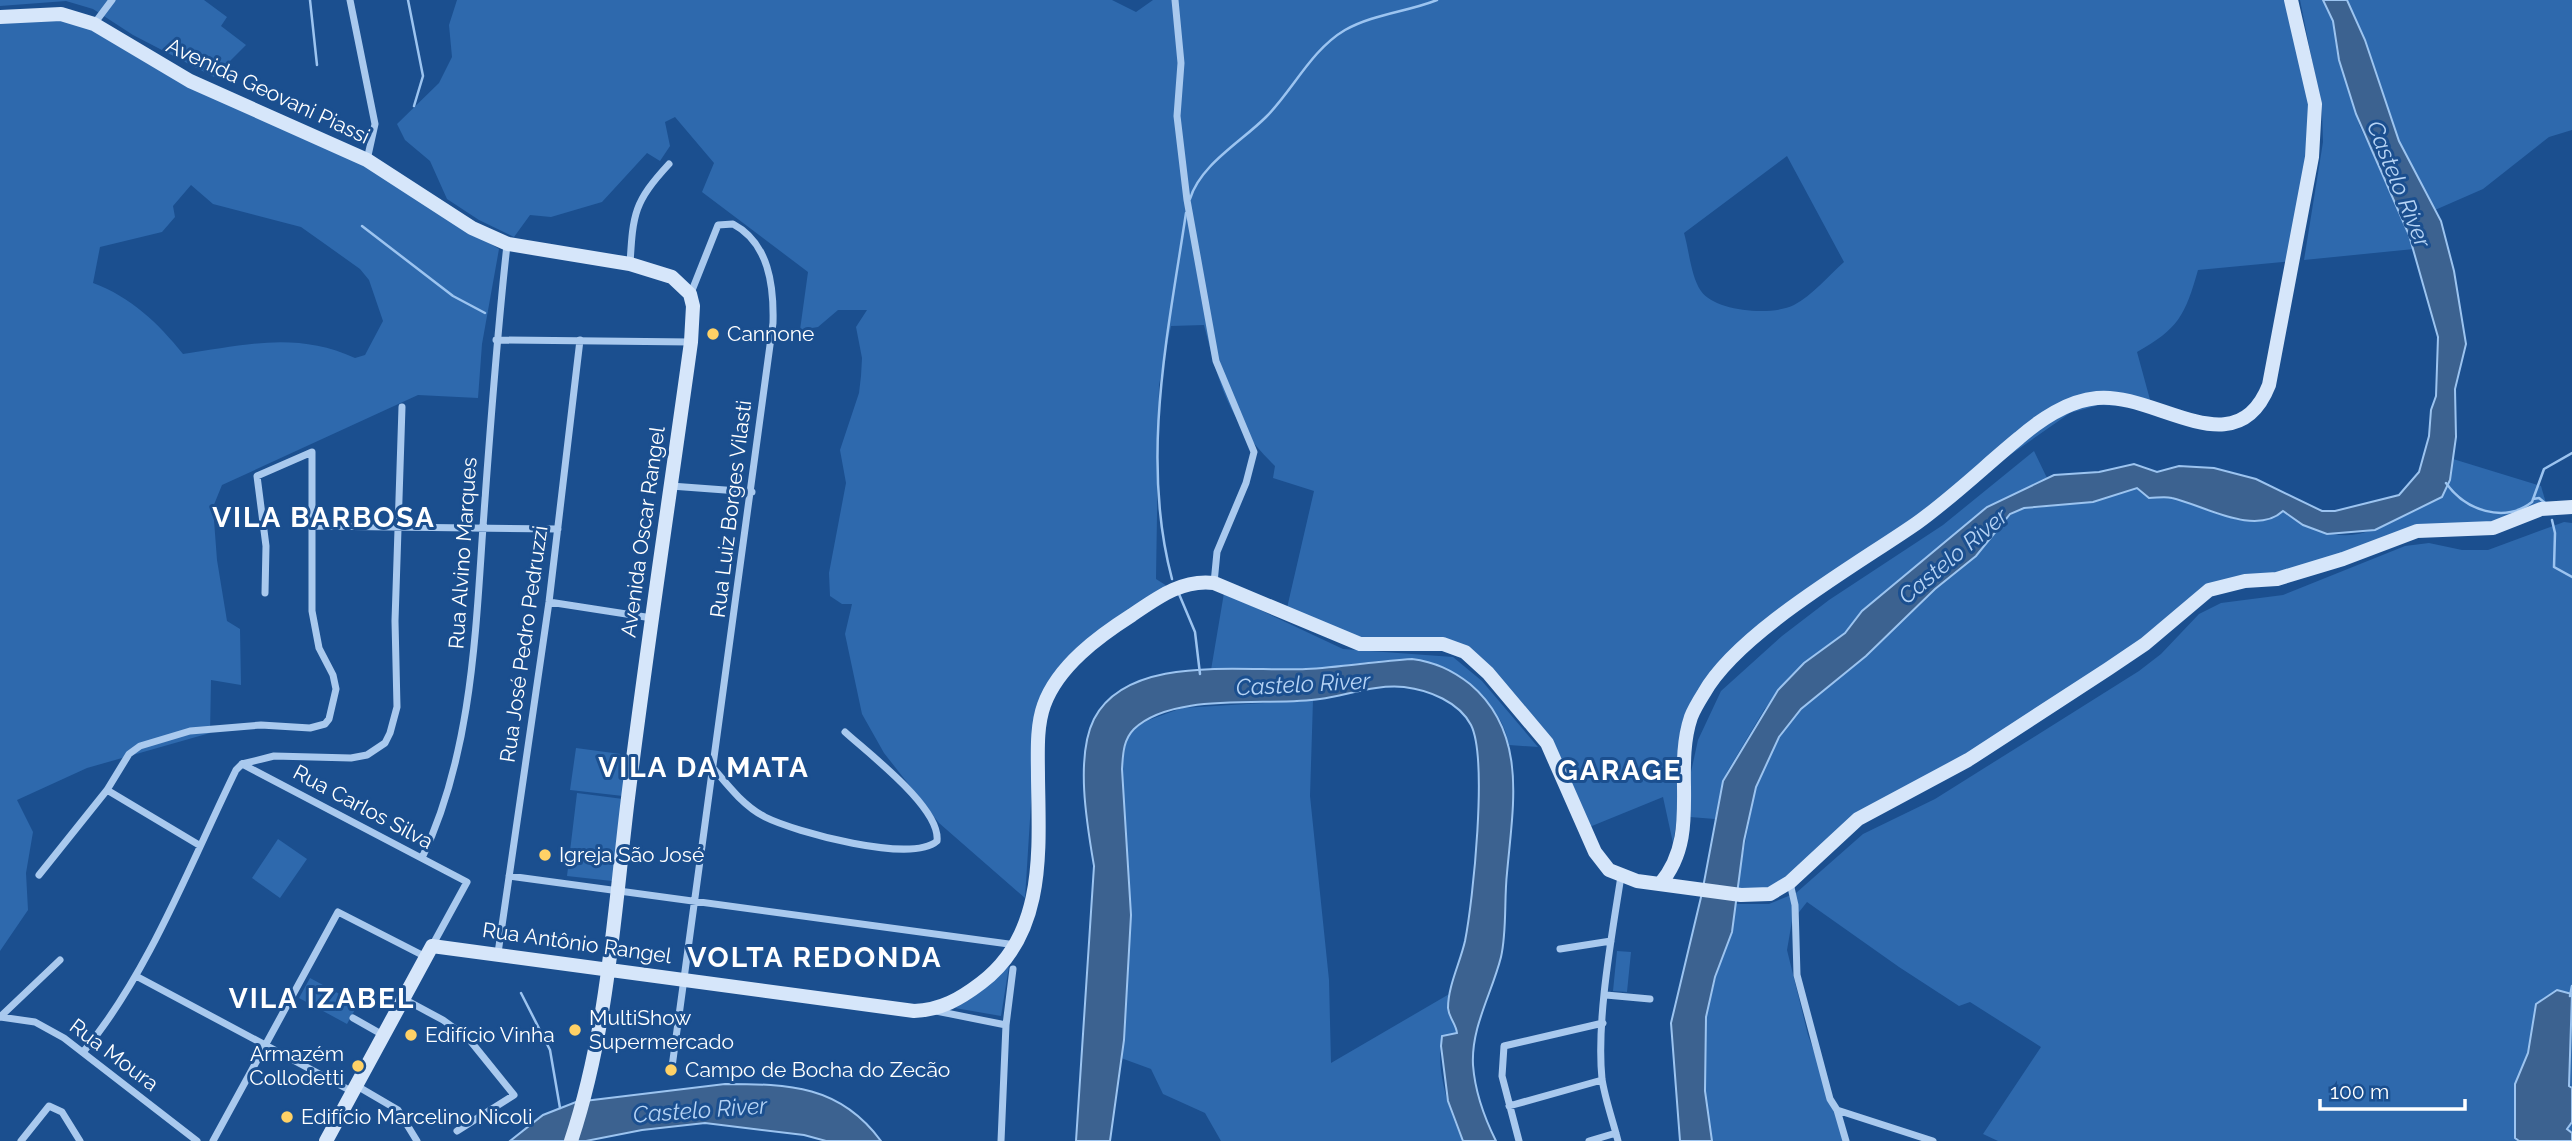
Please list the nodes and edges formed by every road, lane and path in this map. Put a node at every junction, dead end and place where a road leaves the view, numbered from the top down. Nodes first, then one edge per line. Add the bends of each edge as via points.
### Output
1 (111, 0) edge
2 (350, 0) edge
3 (1175, 0) edge
4 (2291, 0) edge
5 (0, 17) edge
6 (94, 24) junction
7 (367, 160) junction
8 (669, 164) dead end
9 (508, 244) junction
10 (630, 264) junction
11 (690, 294) junction
12 (496, 340) junction
13 (580, 340) junction
14 (691, 342) junction
15 (402, 407) dead end
16 (671, 486) junction
17 (752, 492) junction
18 (2572, 507) edge
19 (313, 526) junction
20 (398, 526) junction
21 (483, 527) junction
22 (558, 529) junction
23 (1213, 583) junction
24 (265, 593) dead end
25 (549, 602) junction
26 (652, 618) junction
27 (845, 732) dead end
28 (242, 764) junction
29 (714, 769) junction
30 (107, 790) junction
31 (200, 845) junction
32 (422, 858) junction
33 (38, 875) dead end
34 (509, 876) junction
35 (1621, 876) junction
36 (1790, 882) junction
37 (1660, 884) junction
38 (618, 892) junction
39 (693, 901) junction
40 (1611, 941) junction
41 (1017, 945) junction
42 (1560, 949) dead end
43 (429, 952) junction
44 (498, 953) junction
45 (60, 960) dead end
46 (608, 968) junction
47 (1013, 969) dead end
48 (136, 976) junction
49 (683, 979) junction
50 (1606, 995) junction
51 (403, 999) junction
52 (1650, 999) dead end
53 (932, 1010) junction
54 (0, 1017) edge
55 (353, 1018) dead end
56 (1604, 1023) junction
57 (1006, 1025) junction
58 (384, 1035) junction
59 (265, 1046) junction
60 (84, 1051) junction
61 (672, 1067) dead end
62 (1602, 1080) junction
63 (355, 1089) junction
64 (1509, 1106) junction
65 (1837, 1110) junction
66 (457, 1131) dead end
67 (1617, 1137) edge
68 (21, 1141) edge
69 (80, 1141) edge
70 (197, 1141) edge
71 (213, 1141) edge
72 (326, 1141) edge
73 (417, 1141) edge
74 (571, 1141) edge
75 (1001, 1141) edge
76 (1519, 1141) edge
77 (1589, 1141) edge
78 (1846, 1141) edge
79 (1933, 1141) edge

1 - 6 street
2 - 7 street via 375,124
3 - 23 street via 1181,63 1177,116 1186,200 1216,360 1254,452 1217,552
4 - 37 main road via 2315,104 2312,158 2269,385 2259,405 2244,421 2223,425 2123,400 2077,401 2020,437 1920,521 1795,606 1739,653 1706,689 1691,717 1684,769 1684,837 1670,873
5 - 6 main road, Avenida Geovani Piassi via 61,14
6 - 7 main road, Avenida Geovani Piassi via 190,81
7 - 9 main road, Avenida Geovani Piassi via 472,228
8 - 10 street via 637,206
9 - 10 main road
9 - 12 street, Rua Alvino Marques
10 - 11 main road via 672,277
11 - 14 main road, Avenida Oscar Rangel
11 - 17 street, Rua Luiz Borges Vilasti via 718,225 724,222 743,229 762,254 773,302
12 - 13 street
12 - 21 street, Rua Alvino Marques
13 - 14 street
13 - 22 street, Rua José Pedro Pedruzzi
14 - 16 main road, Avenida Oscar Rangel
15 - 20 street
16 - 17 street
16 - 26 main road, Avenida Oscar Rangel
17 - 29 street, Rua Luiz Borges Vilasti
18 - 36 main road via 2541,509 2493,528 2417,531 2277,579 2209,590 2108,669 1968,760 1858,819
19 - 20 street
19 - 24 street via 312,452 257,476 266,546
19 - 30 street via 313,624 336,689 329,719 310,728 239,726 159,738 129,754
20 - 21 street
20 - 28 street via 397,707 385,743 367,755 351,758 274,757
21 - 22 street
21 - 32 street, Rua Alvino Marques via 476,629 460,741 444,802
22 - 25 street, Rua José Pedro Pedruzzi
23 - 35 main road via 1360,644 1443,644 1475,659 1547,743 1595,852 1609,870
23 - 41 main road via 1193,583 1169,591 1128,617 1079,656 1051,692 1039,730 1037,880
25 - 26 street
25 - 34 street, Rua José Pedro Pedruzzi
26 - 38 main road, Avenida Oscar Rangel
27 - 29 street via 925,809 938,834 932,846 891,850 778,822 743,802
28 - 31 street
28 - 32 street, Rua Carlos Silva
29 - 39 street, Rua Luiz Borges Vilasti
30 - 31 street
30 - 33 street
31 - 48 street
32 - 43 street, Rua Carlos Silva via 467,882
34 - 38 street
34 - 44 street, Rua José Pedro Pedruzzi
35 - 37 main road
35 - 40 street
36 - 37 main road via 1770,894 1741,895
36 - 65 street via 1796,905 1797,975 1818,1059
38 - 39 street
38 - 46 main road, Avenida Oscar Rangel
39 - 41 street
39 - 49 street, Rua Luiz Borges Vilasti
40 - 42 street
40 - 50 street
41 - 53 main road via 990,976
43 - 44 main road, Rua Antônio Rangel
43 - 51 main road
43 - 59 street via 338,912
44 - 46 main road, Rua Antônio Rangel
45 - 54 street
46 - 49 main road, Rua Antônio Rangel
46 - 74 main road, Avenida Oscar Rangel via 596,1060
47 - 57 street
48 - 59 street
48 - 60 street
49 - 53 main road, Rua Antônio Rangel via 900,1010
49 - 61 street, Rua Luiz Borges Vilasti
50 - 52 street
50 - 56 street
51 - 58 main road
51 - 66 street via 468,1038 514,1095
53 - 57 street, Rua Antônio Rangel
54 - 60 street, Rua Moura via 35,1021
55 - 58 street
56 - 62 street
56 - 64 street via 1504,1046 1500,1058
57 - 75 street
58 - 63 main road
59 - 63 street
59 - 71 street
60 - 70 street, Rua Moura
62 - 64 street
62 - 67 street
63 - 72 main road
63 - 73 street via 398,1110
64 - 76 street
65 - 78 street
65 - 79 street
67 - 77 street
68 - 69 street via 50,1106 62,1112

